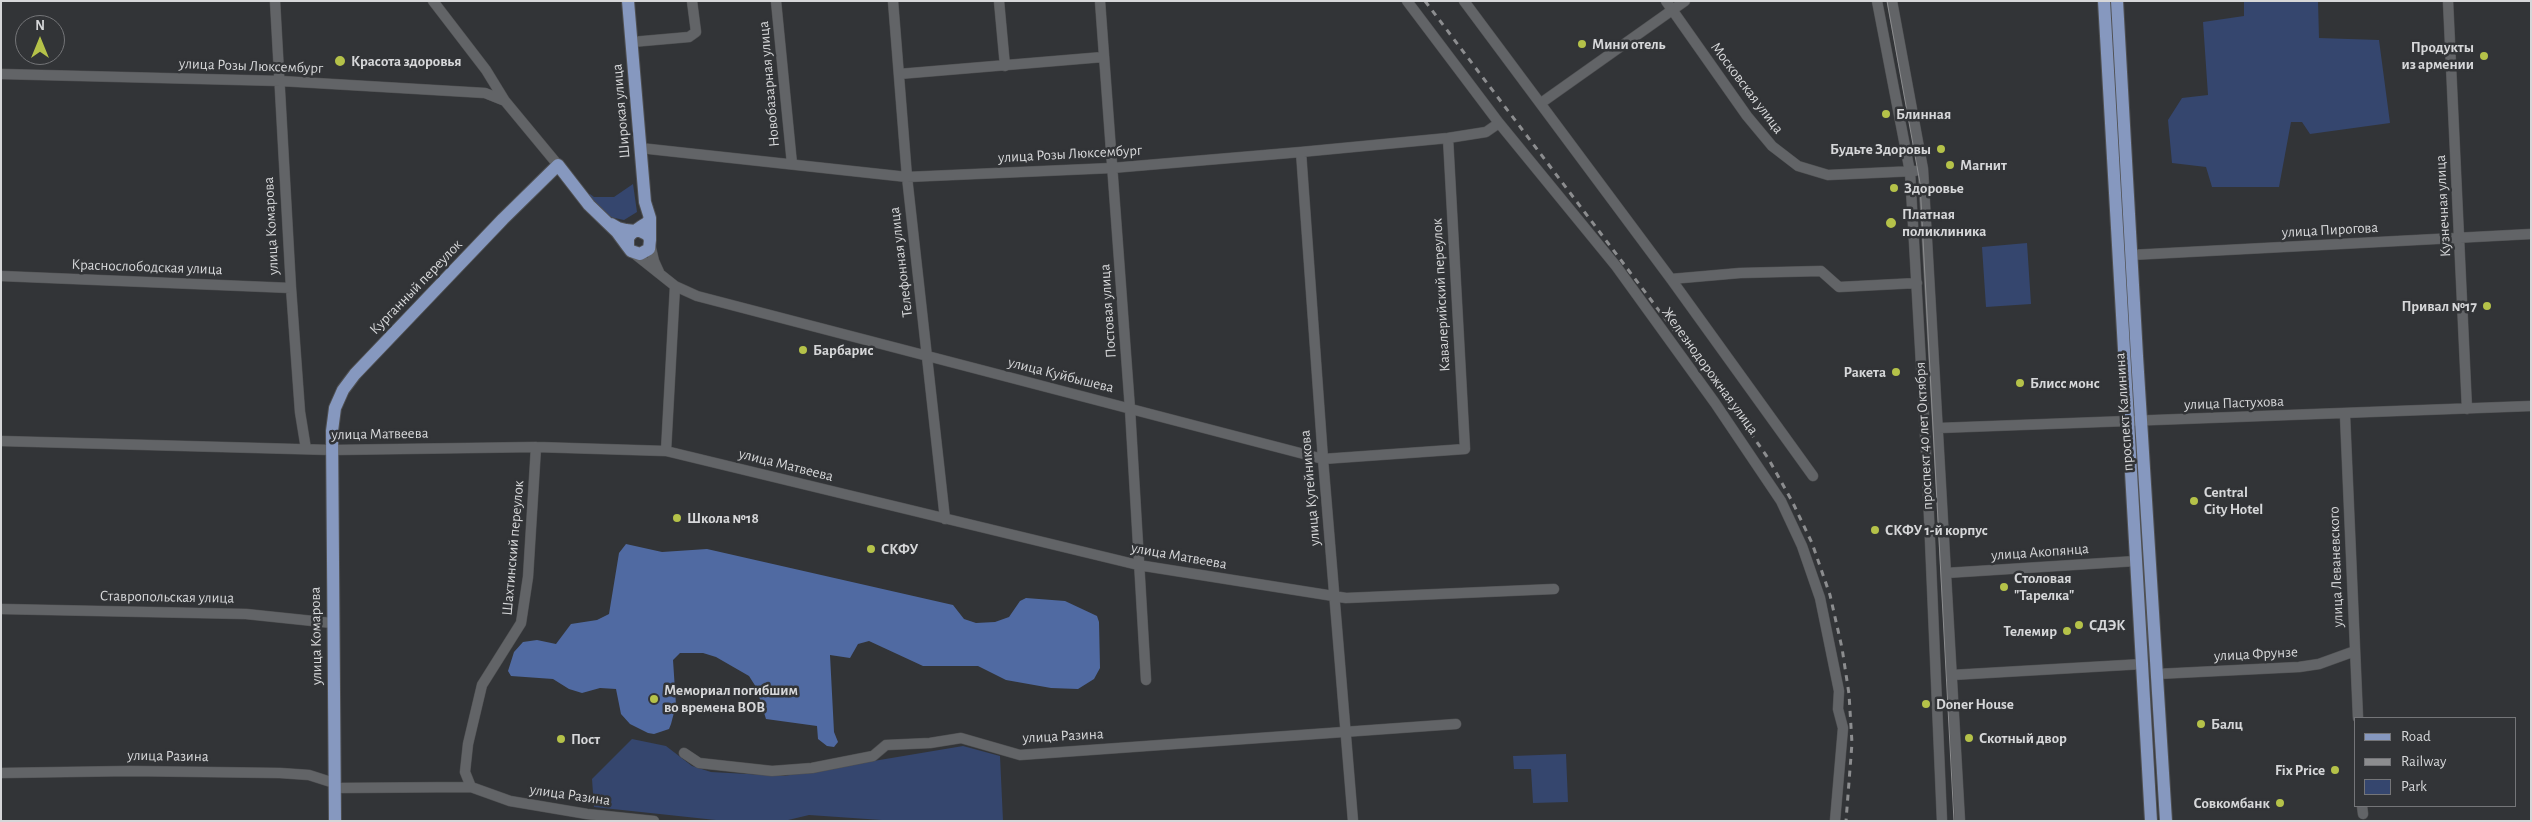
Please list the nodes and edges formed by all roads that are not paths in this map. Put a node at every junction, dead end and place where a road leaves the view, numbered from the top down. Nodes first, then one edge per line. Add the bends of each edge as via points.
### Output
1 (276, 1) edge
2 (433, 1) edge
3 (628, 1) edge
4 (692, 1) edge
5 (776, 1) edge
6 (892, 1) edge
7 (999, 1) edge
8 (1100, 1) edge
9 (1407, 1) edge
10 (1464, 1) edge
11 (1666, 1) edge
12 (1685, 1) edge
13 (1877, 1) edge
14 (1892, 1) edge
15 (2104, 1) edge
16 (2117, 1) edge
17 (2448, 1) edge
18 (1672, 10) junction
19 (632, 42) junction
20 (1104, 57) junction
21 (1005, 66) junction
22 (1, 74) edge
23 (899, 74) junction
24 (281, 81) junction
25 (505, 101) junction
26 (1541, 103) junction
27 (1499, 124) junction
28 (1448, 138) junction
29 (640, 148) junction
30 (1301, 152) junction
31 (792, 164) junction
32 (558, 165) junction
33 (1112, 168) junction
34 (1923, 170) junction
35 (1910, 172) junction
36 (907, 177) junction
37 (650, 218) junction
38 (606, 222) junction
39 (635, 231) junction
40 (2531, 234) edge
41 (2460, 238) junction
42 (650, 242) junction
43 (630, 249) junction
44 (2131, 255) junction
45 (660, 273) junction
46 (1, 276) edge
47 (1671, 279) junction
48 (1917, 283) junction
49 (675, 286) junction
50 (291, 288) junction
51 (928, 358) junction
52 (2531, 406) edge
53 (1130, 409) junction
54 (2467, 410) junction
55 (2345, 415) junction
56 (2141, 421) junction
57 (2128, 422) junction
58 (1939, 428) junction
59 (1, 441) edge
60 (536, 447) junction
61 (306, 449) junction
62 (332, 450) junction
63 (1465, 450) joint
64 (666, 451) junction
65 (1323, 459) junction
66 (1814, 476) dead end
67 (944, 519) junction
68 (2136, 561) junction
69 (1138, 565) junction
70 (1946, 573) junction
71 (1554, 589) dead end
72 (1335, 596) junction
73 (1, 610) edge
74 (332, 623) junction
75 (2355, 650) junction
76 (2143, 664) junction
77 (2157, 674) junction
78 (1952, 675) junction
79 (1146, 680) dead end
80 (2358, 717) edge
81 (1456, 724) dead end
82 (1347, 733) junction
83 (684, 753) dead end
84 (1, 773) edge
85 (334, 785) junction
86 (471, 787) junction
87 (335, 821) edge
88 (654, 821) edge
89 (1353, 821) edge
90 (1835, 821) edge
91 (1942, 821) edge
92 (1960, 821) edge
93 (2151, 821) edge
94 (2166, 821) edge

1 - 24 street, улица Комарова
2 - 25 street via 486,70
3 - 19 main road, Широкая улица
4 - 19 street via 696,32 690,37
5 - 31 street, Новобазарная улица
6 - 23 street, Телефонная улица
7 - 21 street
8 - 20 street, Постовая улица
9 - 27 street, Железнодорожная улица
10 - 26 street, Железнодорожная улица
11 - 18 street, Московская улица
12 - 18 street
13 - 35 street, проспект 40 лет Октября
14 - 34 street, проспект 40 лет Октября
15 - 57 main road, проспект Калинина
16 - 44 main road, проспект Калинина
17 - 41 street, Кузнечная улица
18 - 26 street
18 - 35 street, Московская улица via 1772,146 1798,166 1828,175
19 - 29 main road, Широкая улица
20 - 21 street
20 - 33 street, Постовая улица
21 - 23 street
22 - 24 street, улица Розы Люксембург
23 - 36 street, Телефонная улица
24 - 25 street, улица Розы Люксембург via 462,90 485,93
24 - 50 street, улица Комарова
25 - 32 street
26 - 47 street, Железнодорожная улица
27 - 28 street, улица Розы Люксембург via 1486,132
27 - 90 street, Железнодорожная улица via 1616,266 1721,411 1781,501 1802,546 1820,598 1839,691 1842,738
28 - 30 street, улица Розы Люксембург
28 - 63 street, Кавалерийский переулок
29 - 31 street, улица Розы Люксембург
29 - 37 main road, Широкая улица via 645,202
30 - 33 street, улица Розы Люксембург
30 - 65 street, улица Кутейникова
31 - 36 street, улица Розы Люксембург
32 - 38 main road, улица Куйбышева
32 - 62 main road, Курганный переулок via 503,218 355,374 335,408
33 - 36 street, улица Розы Люксембург
33 - 53 street, Постовая улица
34 - 35 street
34 - 58 street, проспект 40 лет Октября
35 - 48 street, проспект 40 лет Октября
36 - 51 street, Телефонная улица
37 - 39 main road
37 - 42 main road, Широкая улица
38 - 39 main road, улица Куйбышева
38 - 43 main road, улица Куйбышева
39 - 42 main road, улица Куйбышева via 644,232
39 - 43 main road via 628,238
40 - 41 street, улица Пирогова
41 - 44 street, улица Пирогова
41 - 54 street, Кузнечная улица
42 - 43 main road via 648,249 640,254
42 - 45 street, улица Куйбышева
43 - 45 street, улица Куйбышева
44 - 56 main road, проспект Калинина
45 - 49 street, улица Куйбышева
46 - 50 street, Краснослободская улица
47 - 48 street via 1821,271 1840,287
47 - 66 street, Железнодорожная улица
48 - 91 street, проспект 40 лет Октября
49 - 51 street, улица Куйбышева via 717,302
49 - 64 street
50 - 61 street, улица Комарова via 300,412
51 - 53 street, улица Куйбышева
51 - 67 street, Телефонная улица
52 - 54 street, улица Пастухова
53 - 65 street, улица Куйбышева
53 - 69 street, Постовая улица
54 - 55 street, улица Пастухова
55 - 56 street, улица Пастухова
55 - 75 street, улица Леваневского
56 - 57 street, улица Пастухова
56 - 77 main road, проспект Калинина
57 - 58 street, улица Пастухова
57 - 68 main road, проспект Калинина
58 - 70 street, проспект 40 лет Октября
59 - 61 street, улица Матвеева
60 - 62 street, улица Матвеева
60 - 64 street, улица Матвеева
60 - 86 street, Шахтинский переулок via 528,577 521,623 482,685 468,744 465,772
61 - 62 street, улица Матвеева
62 - 74 main road, улица Комарова
63 - 65 street, улица Куйбышева
64 - 67 street, улица Матвеева
65 - 72 street, улица Кутейникова
67 - 69 street, улица Матвеева
68 - 70 street, улица Акопянца
68 - 76 main road, проспект Калинина
69 - 72 street, улица Матвеева
69 - 79 street, Постовая улица
70 - 78 street, проспект 40 лет Октября
71 - 72 street, улица Матвеева
72 - 82 street, улица Кутейникова
73 - 74 street, Ставропольская улица via 246,614
74 - 85 main road, улица Комарова
75 - 77 street, улица Фрунзе via 2319,664 2300,667
75 - 80 street, улица Леваневского
76 - 78 street
76 - 93 main road, проспект Калинина
77 - 94 main road, проспект Калинина
78 - 92 street, проспект 40 лет Октября
81 - 82 street, улица Разина
82 - 83 street, улица Разина via 1020,755 961,738 886,745 873,756 812,768 772,771 700,763
82 - 89 street, улица Кутейникова
84 - 85 street, улица Разина via 280,772 309,775
85 - 86 street, улица Разина
85 - 87 main road, улица Комарова
86 - 88 street, улица Разина via 510,802

